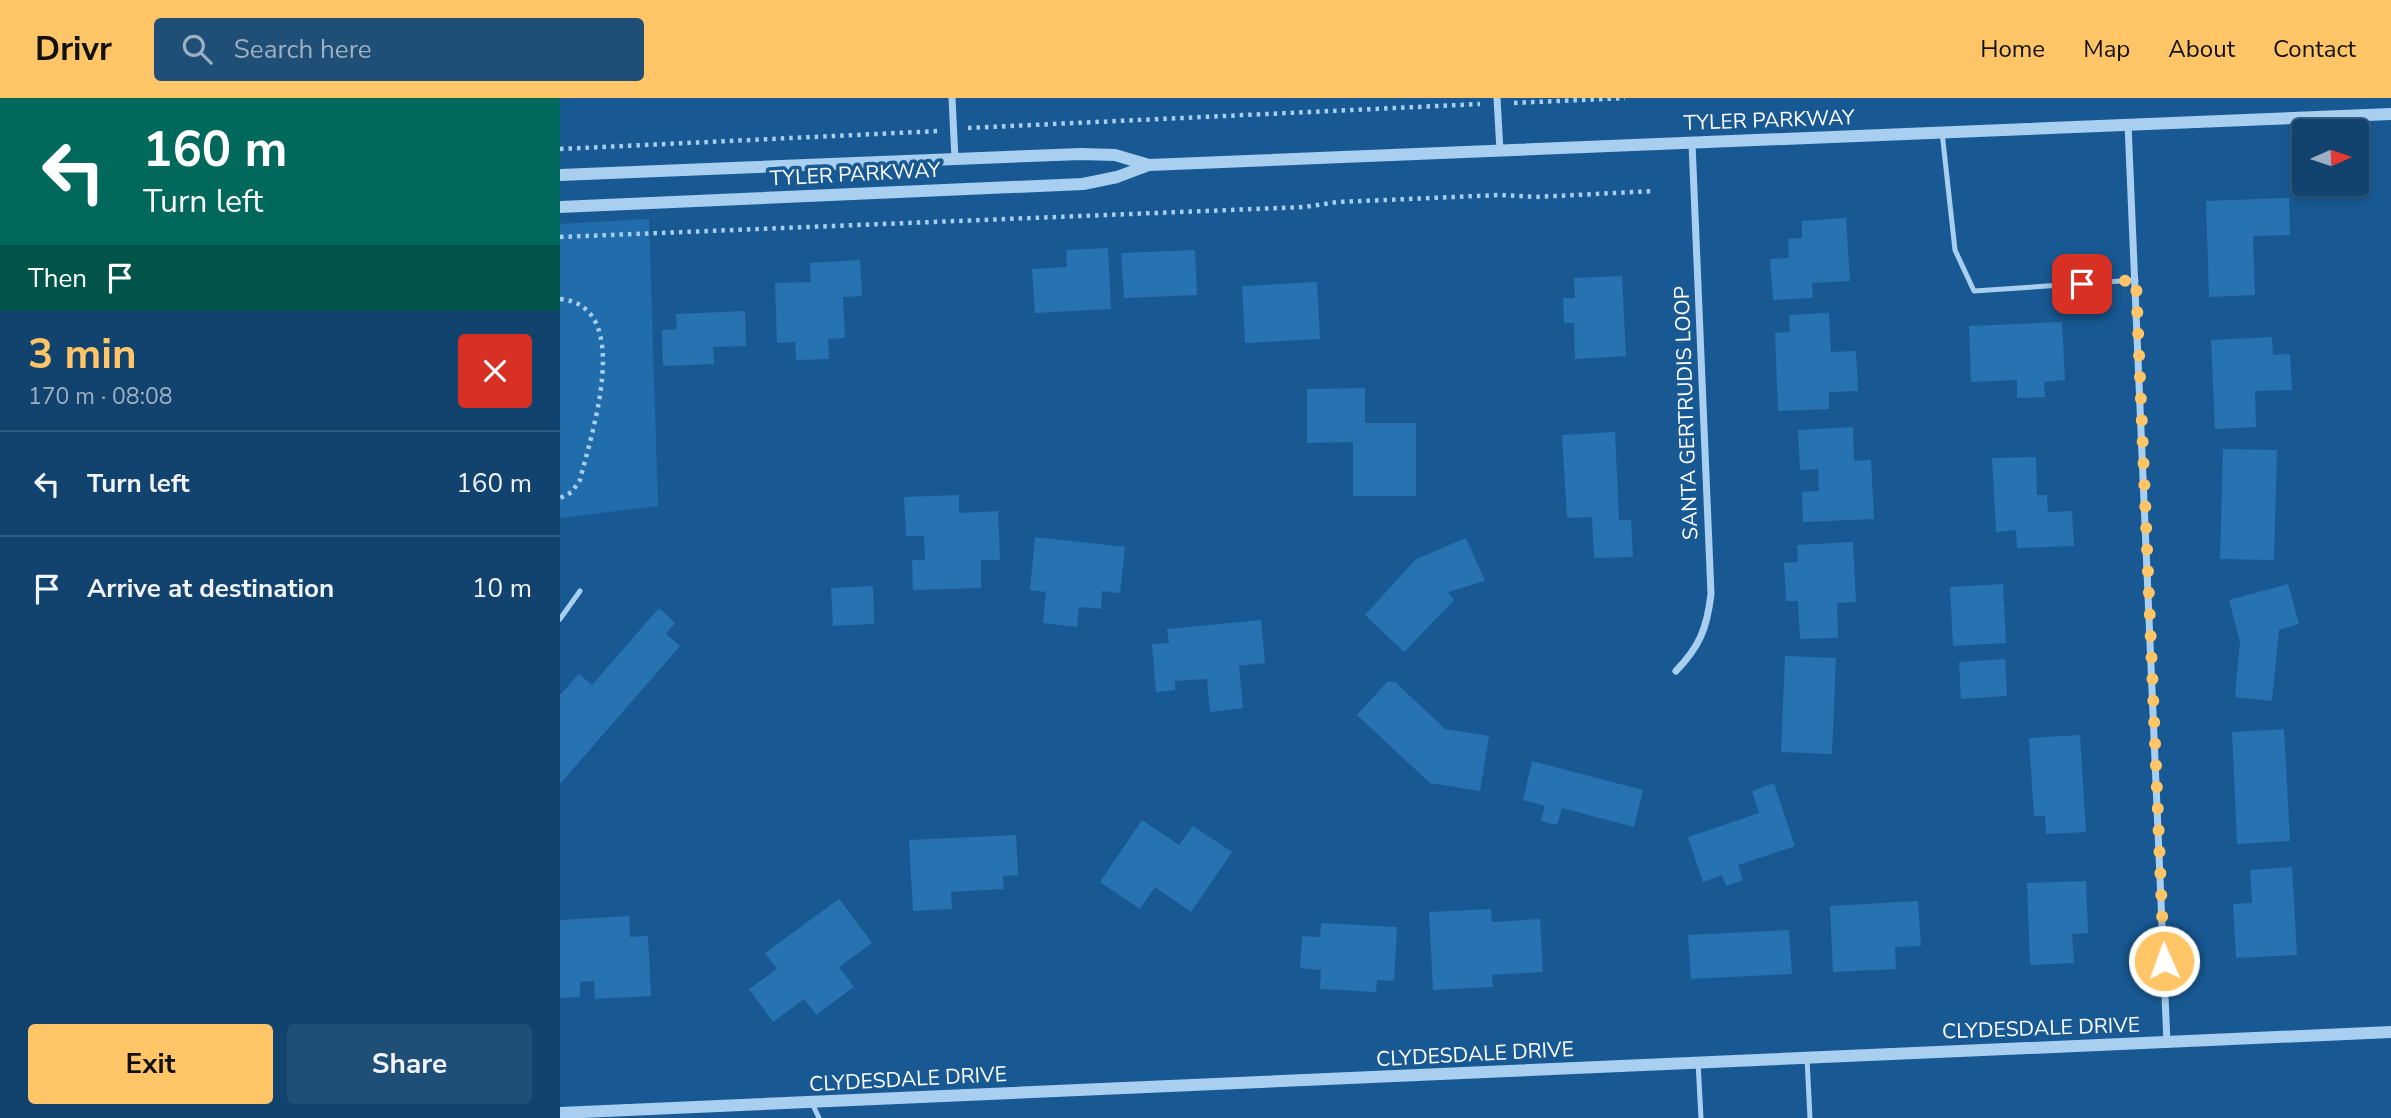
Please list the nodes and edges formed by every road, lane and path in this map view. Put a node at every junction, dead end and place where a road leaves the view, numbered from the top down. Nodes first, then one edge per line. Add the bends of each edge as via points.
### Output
1 (952, 98) edge
2 (1625, 98) edge
3 (1497, 101) edge
4 (2391, 114) edge
5 (2128, 123) junction
6 (954, 130) junction
7 (1942, 132) junction
8 (1692, 143) junction
9 (560, 149) edge
10 (1500, 151) junction
11 (955, 159) junction
12 (1149, 166) junction
13 (560, 175) edge
14 (1655, 191) dead end
15 (560, 207) edge
16 (560, 237) edge
17 (2136, 280) junction
18 (560, 299) edge
19 (560, 498) edge
20 (580, 591) dead end
21 (560, 619) edge
22 (1676, 671) dead end
23 (2391, 1032) edge
24 (2167, 1042) junction
25 (1807, 1057) junction
26 (1698, 1062) junction
27 (812, 1103) junction
28 (560, 1113) edge
29 (819, 1118) edge
30 (1701, 1118) edge
31 (1810, 1118) edge

1 - 6 street
2 - 3 path
3 - 6 path
3 - 10 street
4 - 5 street, TYLER PARKWAY
5 - 7 street, TYLER PARKWAY
5 - 17 street
6 - 9 path
6 - 11 street
7 - 8 street, TYLER PARKWAY
7 - 17 lane via 1955,250 1974,291
8 - 10 street, TYLER PARKWAY
8 - 22 street, SANTA GERTRUDIS LOOP via 1711,594 1702,638
10 - 12 street, TYLER PARKWAY
11 - 12 street, TYLER PARKWAY via 1115,155
11 - 13 street, TYLER PARKWAY
12 - 15 street, TYLER PARKWAY via 1083,184
14 - 16 path
17 - 24 street
18 - 19 path via 583,308 594,321 604,370 580,480 572,492
20 - 21 lane
23 - 24 street, CLYDESDALE DRIVE
24 - 25 street, CLYDESDALE DRIVE
25 - 26 street, CLYDESDALE DRIVE
25 - 31 lane
26 - 27 street, CLYDESDALE DRIVE
26 - 30 lane
27 - 28 street, CLYDESDALE DRIVE
27 - 29 lane

